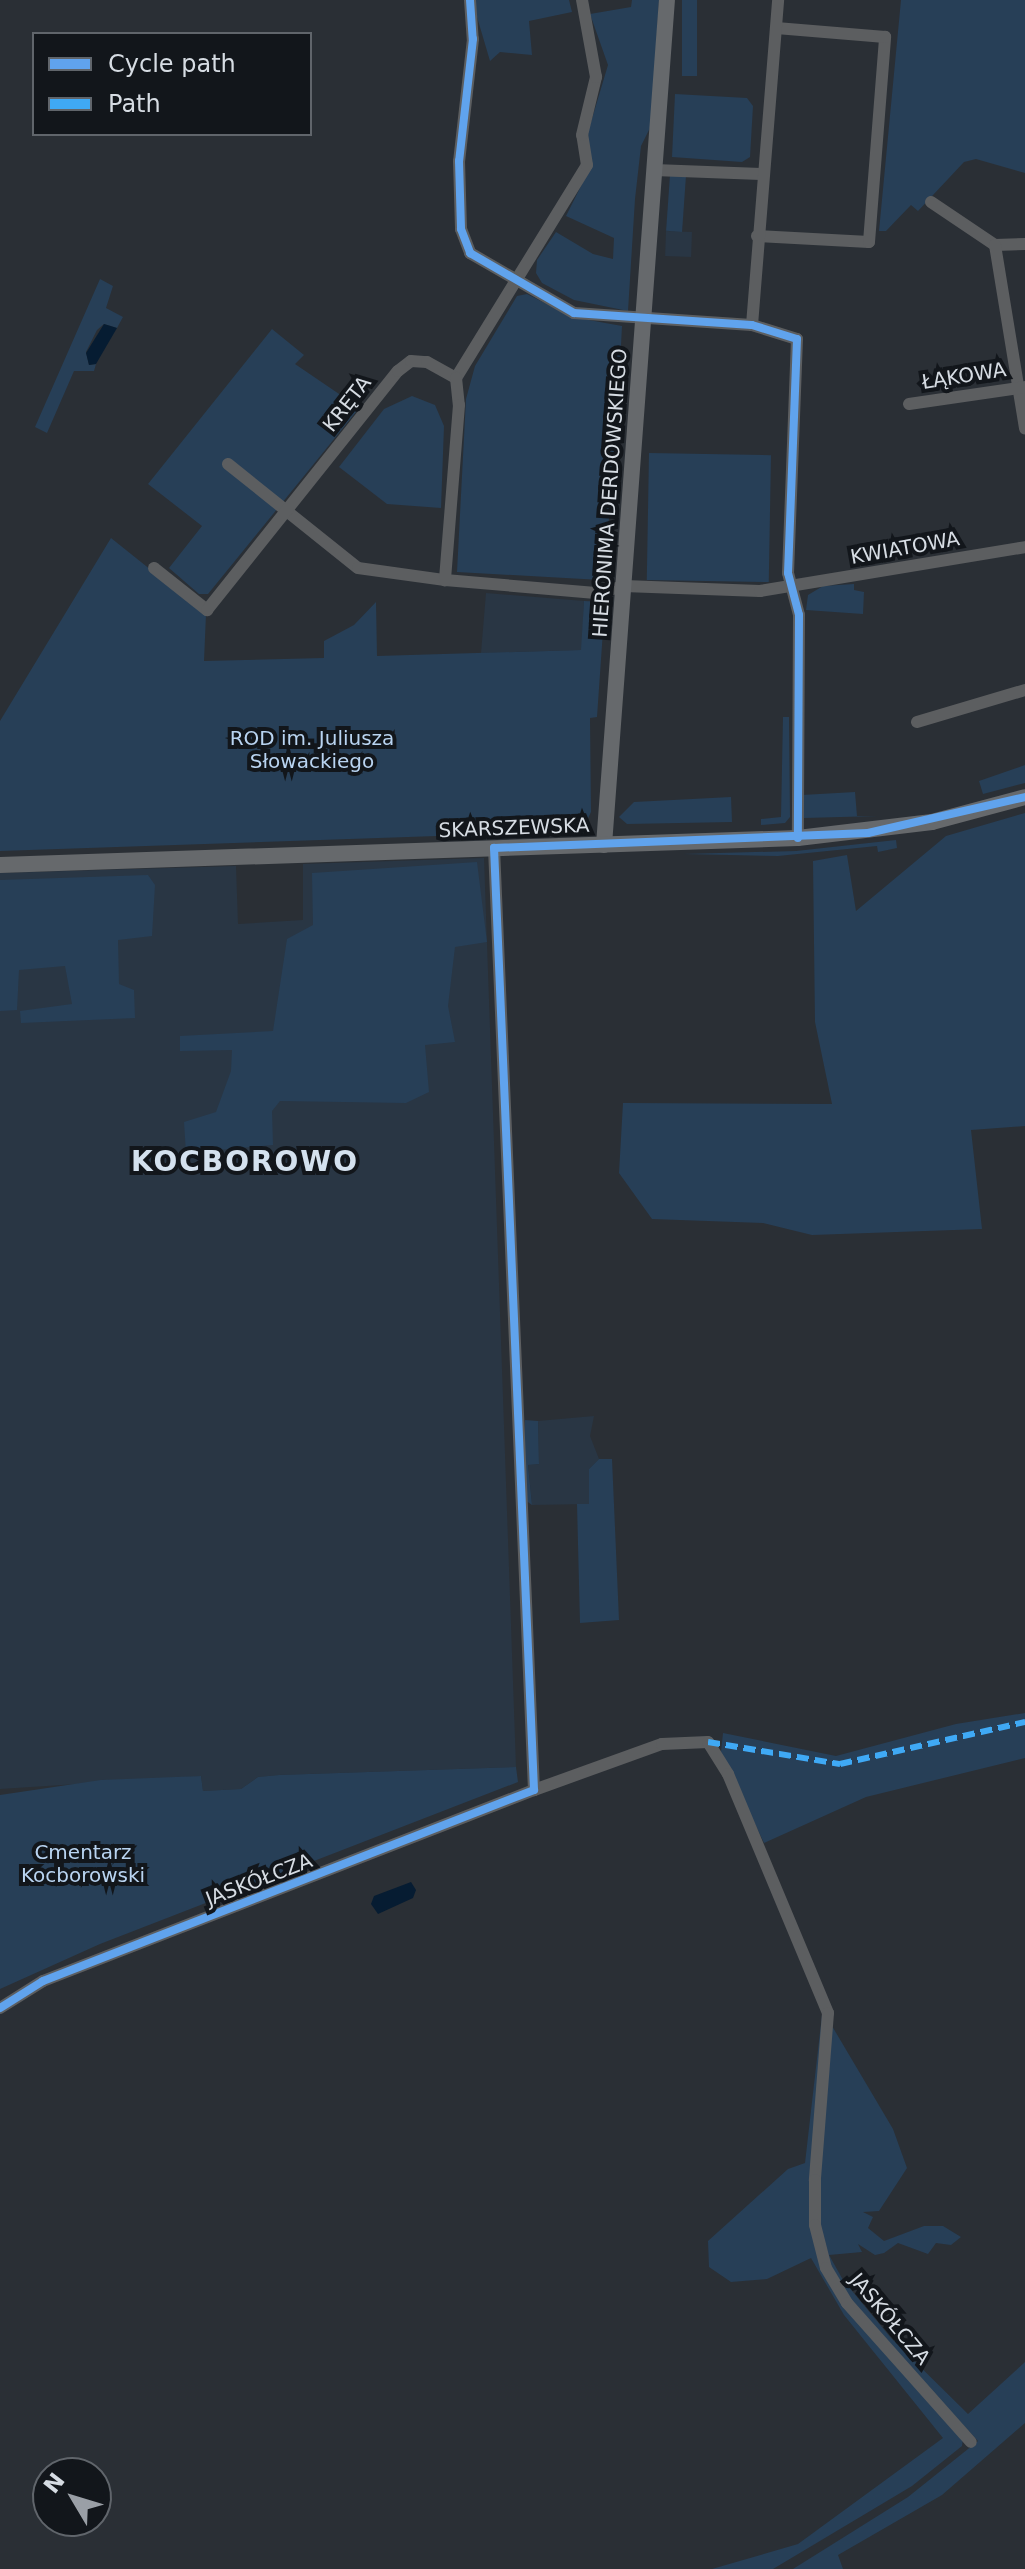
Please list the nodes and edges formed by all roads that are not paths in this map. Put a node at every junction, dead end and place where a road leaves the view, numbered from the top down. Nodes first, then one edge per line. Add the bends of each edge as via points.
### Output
1 (470, 0) edge
2 (582, 0) edge
3 (667, 0) edge
4 (778, 0) edge
5 (776, 28) junction
6 (654, 170) junction
7 (761, 174) junction
8 (931, 202) dead end
9 (757, 236) junction
10 (1025, 244) edge
11 (995, 245) junction
12 (517, 280) junction
13 (644, 319) junction
14 (752, 325) junction
15 (456, 378) junction
16 (1022, 388) edge
17 (909, 404) dead end
18 (1025, 429) edge
19 (228, 464) dead end
20 (286, 513) junction
21 (1025, 547) edge
22 (154, 568) dead end
23 (445, 580) junction
24 (624, 586) junction
25 (791, 586) junction
26 (1025, 690) edge
27 (917, 722) dead end
28 (1025, 797) edge
29 (798, 838) junction
30 (604, 845) junction
31 (494, 848) junction
32 (0, 865) edge
33 (534, 1790) junction
34 (0, 2008) edge
35 (971, 2442) dead end

1 - 12 street via 473,39 459,161 464,244 470,253
2 - 12 street via 596,77 582,135 587,165
3 - 6 main road, HIERONIMA DERDOWSKIEGO
4 - 5 street
5 - 7 street
5 - 9 street via 885,37 869,242
6 - 7 street
6 - 13 main road, HIERONIMA DERDOWSKIEGO
7 - 9 street
8 - 11 street
9 - 14 street
10 - 11 street
11 - 16 street
12 - 13 street via 574,313
12 - 15 street
13 - 14 street
13 - 24 main road, HIERONIMA DERDOWSKIEGO
14 - 25 street via 797,339
15 - 20 street, KRĘTA via 427,362 411,361 398,371
15 - 23 street via 456,469
16 - 17 street, ŁĄKOWA
16 - 18 street
19 - 20 street
20 - 22 street, KRĘTA via 207,610
20 - 23 street via 358,568
21 - 25 street, KWIATOWA
23 - 24 street via 598,593
24 - 25 street, KWIATOWA via 760,591
24 - 30 main road, HIERONIMA DERDOWSKIEGO
25 - 29 street via 799,615
26 - 27 street
28 - 29 main road, SKARSZEWSKA via 932,822
29 - 30 main road, SKARSZEWSKA
30 - 31 main road, SKARSZEWSKA
31 - 32 main road, SKARSZEWSKA
31 - 33 street
33 - 34 street, JASKÓŁCZA via 43,1981
33 - 35 street, JASKÓŁCZA via 662,1744 697,1741 713,1746 828,2013 815,2180 815,2225 826,2268 867,2327

